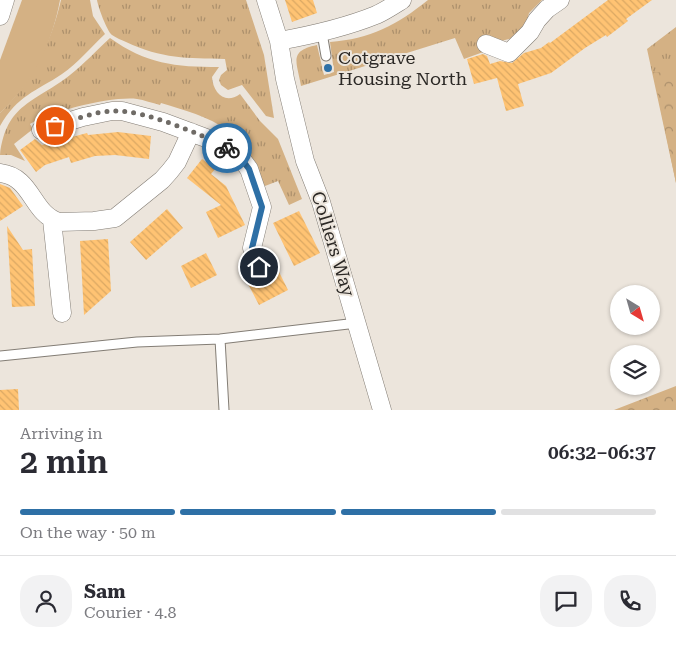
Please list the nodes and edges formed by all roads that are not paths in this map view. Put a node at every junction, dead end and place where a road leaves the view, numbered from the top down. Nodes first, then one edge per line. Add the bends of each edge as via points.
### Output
1 (5, 0) edge
2 (266, 0) edge
3 (402, 0) edge
4 (560, 0) edge
5 (0, 16) edge
6 (322, 33) junction
7 (279, 41) junction
8 (486, 44) dead end
9 (326, 56) dead end
10 (41, 130) dead end
11 (199, 135) junction
12 (0, 173) edge
13 (52, 220) junction
14 (259, 267) dead end
15 (62, 313) dead end
16 (357, 323) junction
17 (220, 339) junction
18 (0, 356) edge
19 (224, 410) edge
20 (382, 410) edge

1 - 5 street
2 - 7 street, Colliers Way
3 - 6 street via 378,15
4 - 8 street via 547,9 509,53
6 - 7 street
6 - 9 lane
7 - 16 street, Colliers Way via 305,160
10 - 11 street via 84,117 122,111
11 - 13 street via 162,180 115,218
11 - 14 street via 230,150 243,161 253,178 262,207 252,248
12 - 13 street via 18,178
13 - 15 street
16 - 17 lane
16 - 20 street, Colliers Way
17 - 18 lane via 137,342
17 - 19 lane

